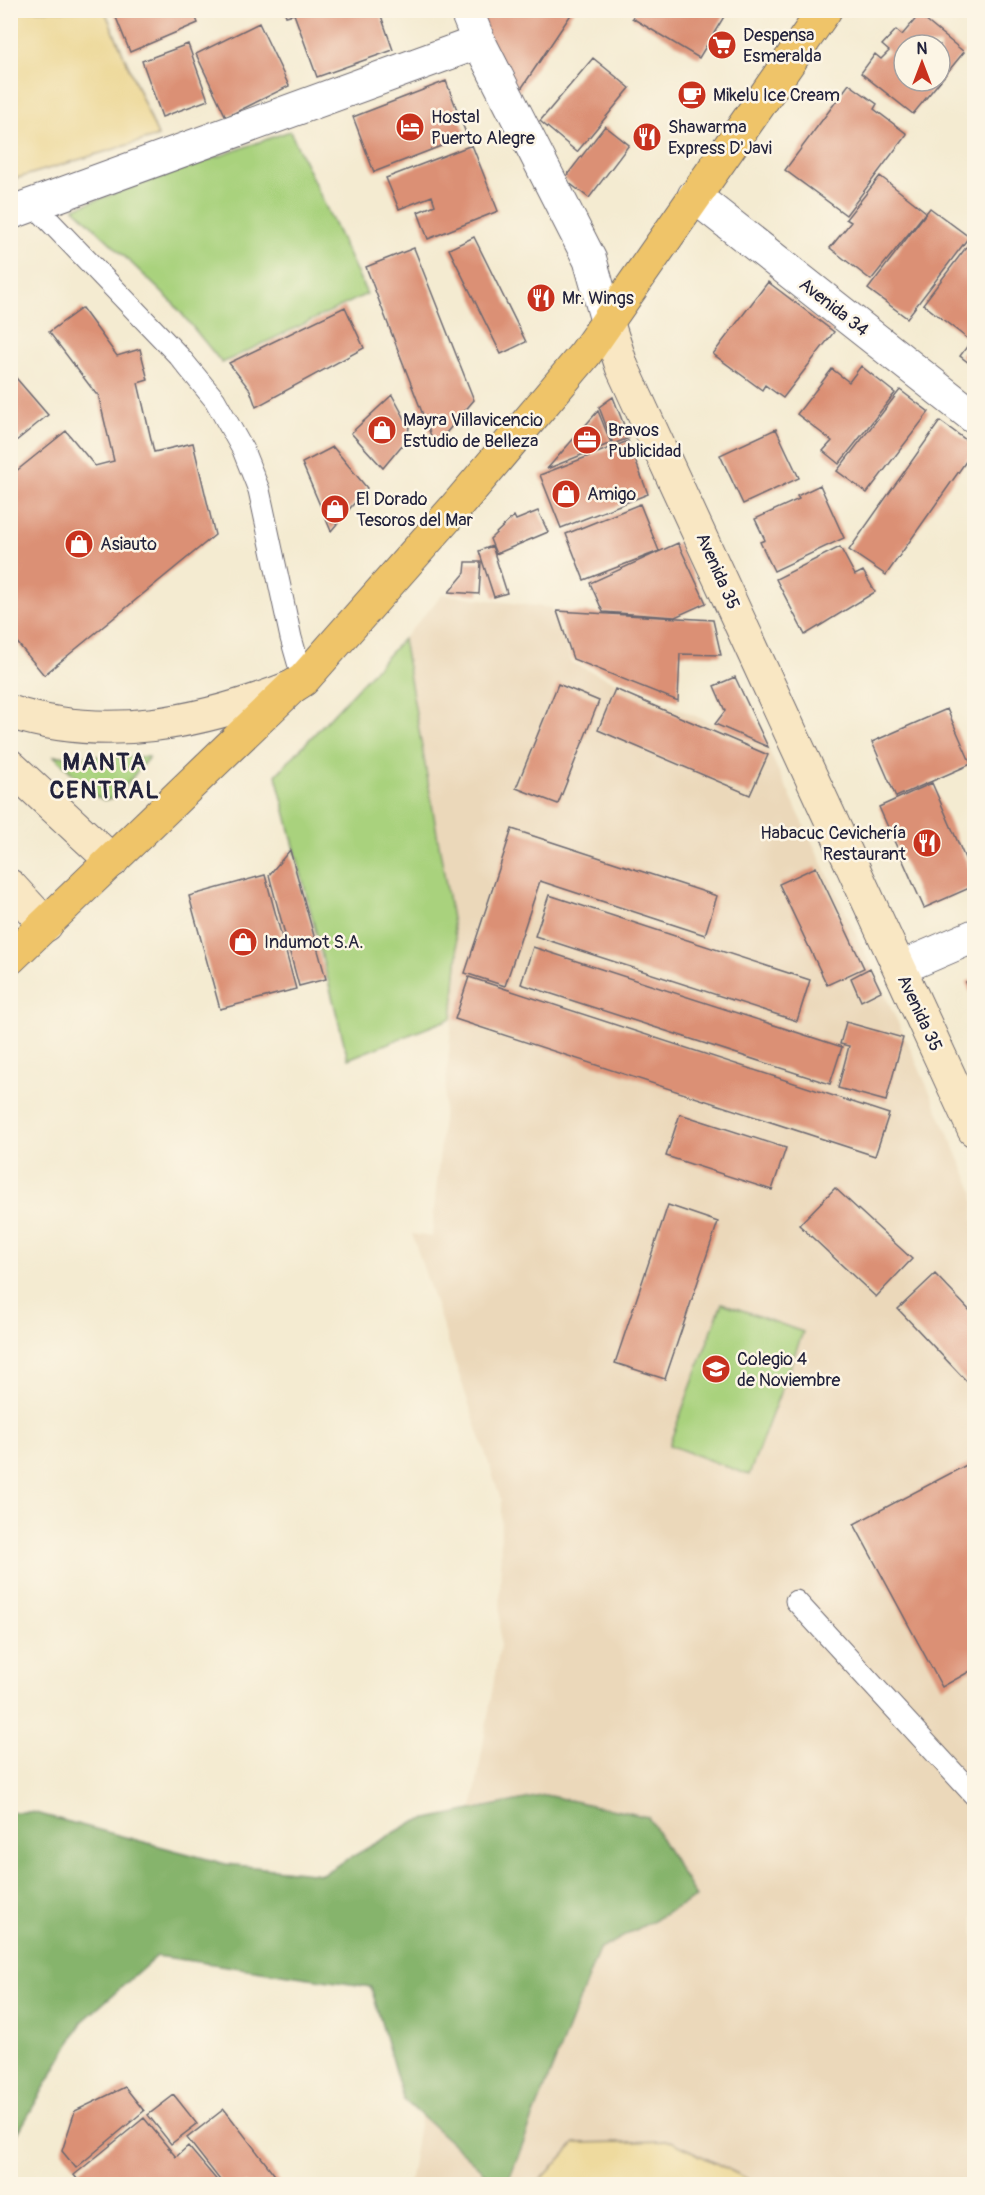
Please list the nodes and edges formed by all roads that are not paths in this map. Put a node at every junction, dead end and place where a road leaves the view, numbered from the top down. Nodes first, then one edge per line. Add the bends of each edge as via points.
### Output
1 (466, 10) edge
2 (825, 10) edge
3 (479, 42) junction
4 (694, 196) junction
5 (22, 209) edge
6 (608, 324) junction
7 (975, 417) edge
8 (297, 683) junction
9 (10, 712) edge
10 (10, 766) edge
11 (112, 861) junction
12 (10, 886) edge
13 (46, 925) junction
14 (975, 936) edge
15 (10, 958) edge
16 (900, 968) junction
17 (975, 1130) edge
18 (796, 1601) dead end
19 (975, 1795) edge

1 - 3 street, Avenida 35
2 - 4 main road
3 - 5 street
3 - 6 street, Avenida 35 via 590,260
4 - 6 main road
4 - 7 street, Avenida 34
5 - 8 lane via 178,356 215,400 243,450 259,490
6 - 8 main road via 454,508
6 - 16 street, Avenida 35 via 622,367
8 - 9 street via 242,707 143,727 93,729
8 - 11 main road
10 - 11 street
11 - 13 main road
12 - 13 street
13 - 15 main road
14 - 16 street
16 - 17 street, Avenida 35
18 - 19 lane

